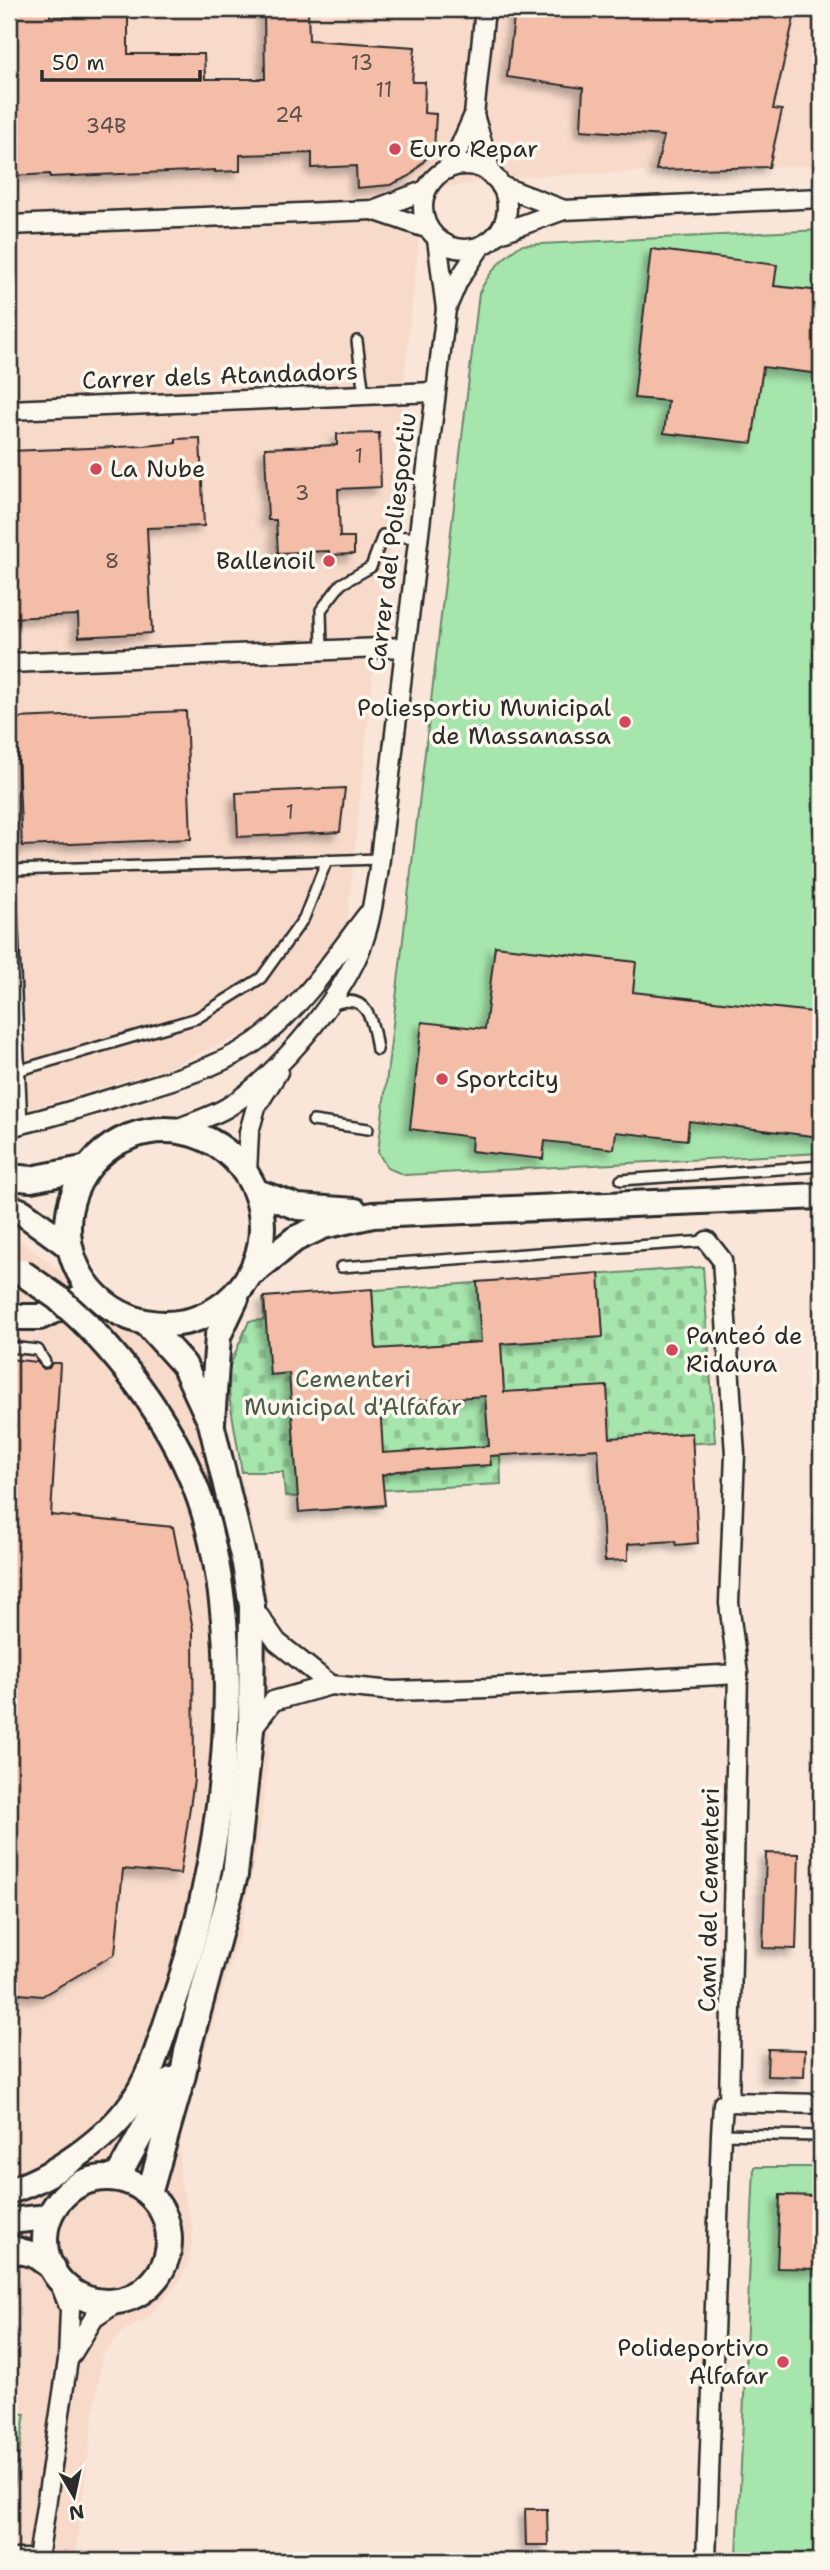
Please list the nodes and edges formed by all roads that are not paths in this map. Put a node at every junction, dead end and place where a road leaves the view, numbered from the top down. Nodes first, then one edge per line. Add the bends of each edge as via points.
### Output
1 (485, 9) edge
2 (474, 115) junction
3 (446, 170) junction
4 (497, 181) junction
5 (426, 190) junction
6 (821, 198) edge
7 (373, 210) junction
8 (564, 210) junction
9 (9, 225) edge
10 (433, 234) junction
11 (497, 234) junction
12 (481, 246) junction
13 (446, 309) junction
14 (357, 341) dead end
15 (434, 392) junction
16 (364, 395) junction
17 (9, 410) edge
18 (418, 538) junction
19 (405, 647) junction
20 (322, 650) junction
21 (9, 663) edge
22 (9, 842) edge
23 (380, 859) junction
24 (327, 860) junction
25 (10, 870) edge
26 (371, 910) junction
27 (322, 1013) junction
28 (377, 1050) dead end
29 (291, 1051) junction
30 (20, 1070) junction
31 (313, 1121) dead end
32 (16, 1126) edge
33 (368, 1129) dead end
34 (173, 1130) junction
35 (821, 1166) edge
36 (88, 1168) junction
37 (9, 1177) edge
38 (621, 1180) dead end
39 (252, 1183) junction
40 (821, 1196) edge
41 (9, 1207) edge
42 (373, 1215) junction
43 (707, 1241) joint
44 (69, 1246) junction
45 (341, 1267) dead end
46 (15, 1268) edge
47 (255, 1271) junction
48 (240, 1291) junction
49 (92, 1292) junction
50 (9, 1317) edge
51 (147, 1324) junction
52 (9, 1347) edge
53 (44, 1362) dead end
54 (211, 1423) junction
55 (252, 1606) junction
56 (738, 1674) junction
57 (331, 1685) junction
58 (251, 1730) junction
59 (187, 2052) junction
60 (729, 2102) junction
61 (821, 2104) edge
62 (721, 2134) junction
63 (821, 2136) edge
64 (117, 2178) junction
65 (9, 2192) edge
66 (149, 2193) junction
67 (48, 2217) junction
68 (9, 2221) edge
69 (9, 2248) edge
70 (56, 2274) junction
71 (118, 2302) junction
72 (68, 2360) junction
73 (9, 2559) edge
74 (706, 2561) edge

1 - 2 street
2 - 3 street
2 - 4 street
3 - 4 street via 475,167
3 - 5 street
4 - 8 street
4 - 11 street via 506,198 506,211
5 - 7 street
5 - 10 street via 423,210
6 - 8 street
7 - 9 street
7 - 10 street
8 - 11 street
10 - 12 street via 458,249
10 - 13 street, Carrer del Poliesportiu
11 - 12 street
12 - 13 street, Carrer del Poliesportiu
13 - 15 street, Carrer del Poliesportiu
14 - 16 lane
15 - 16 street, Carrer dels Atandadors
15 - 18 street, Carrer del Poliesportiu
16 - 17 street, Carrer dels Atandadors
18 - 19 street, Carrer del Poliesportiu
18 - 20 lane via 383,535 371,567 341,584 321,610
19 - 20 street
19 - 23 street, Carrer del Poliesportiu
20 - 21 street
22 - 25 lane
23 - 24 lane
23 - 26 street, Carrer del Poliesportiu
24 - 25 lane
24 - 30 lane via 304,918 261,978 197,1018
25 - 30 lane
26 - 27 street, Carrer del Poliesportiu via 366,935
26 - 32 street via 298,1002 248,1047 172,1080
27 - 28 lane via 333,1004 356,1002 374,1027
27 - 29 street, Carrer del Poliesportiu
29 - 34 street, Carrer del Poliesportiu via 227,1108
29 - 39 street, Carrer del Poliesportiu via 256,1107 249,1132
30 - 32 lane
31 - 33 lane
34 - 36 street via 144,1132 117,1142
34 - 39 street via 215,1143 233,1157
35 - 38 lane
36 - 37 street via 31,1180
36 - 44 street via 68,1213
39 - 42 street via 298,1208
39 - 47 street via 263,1215
40 - 42 street
41 - 44 street
42 - 47 street via 323,1226 295,1239
43 - 45 lane
43 - 56 street, Camí del Cementeri via 722,1260 735,1454 729,1604
44 - 49 street via 77,1270
46 - 65 street, bridge via 58,1298 117,1356 165,1426 207,1525 223,1616 226,1677 216,1822 194,1934 151,2066 132,2103 101,2138 52,2172
47 - 48 street
48 - 51 street via 213,1313 181,1324
48 - 54 street via 218,1336
49 - 50 street via 40,1317
49 - 51 street via 117,1312
51 - 54 street via 184,1365
52 - 53 lane via 38,1350
54 - 55 street
55 - 57 street via 277,1642
55 - 58 street
56 - 57 street via 488,1688 393,1690
56 - 60 street, Camí del Cementeri
57 - 58 street via 272,1701
58 - 59 street via 235,1875
59 - 64 street
59 - 66 street
60 - 61 street
60 - 62 street, Camí del Cementeri via 723,2104
62 - 63 lane
62 - 74 street, Camí del Cementeri
64 - 66 street
64 - 67 street via 89,2180 65,2193
66 - 71 street via 167,2223 167,2257 149,2286
67 - 68 street
67 - 70 street via 45,2250
69 - 70 street via 35,2255
70 - 71 street via 86,2299
70 - 72 street via 70,2309
71 - 72 street via 94,2318
72 - 73 street via 38,2559

